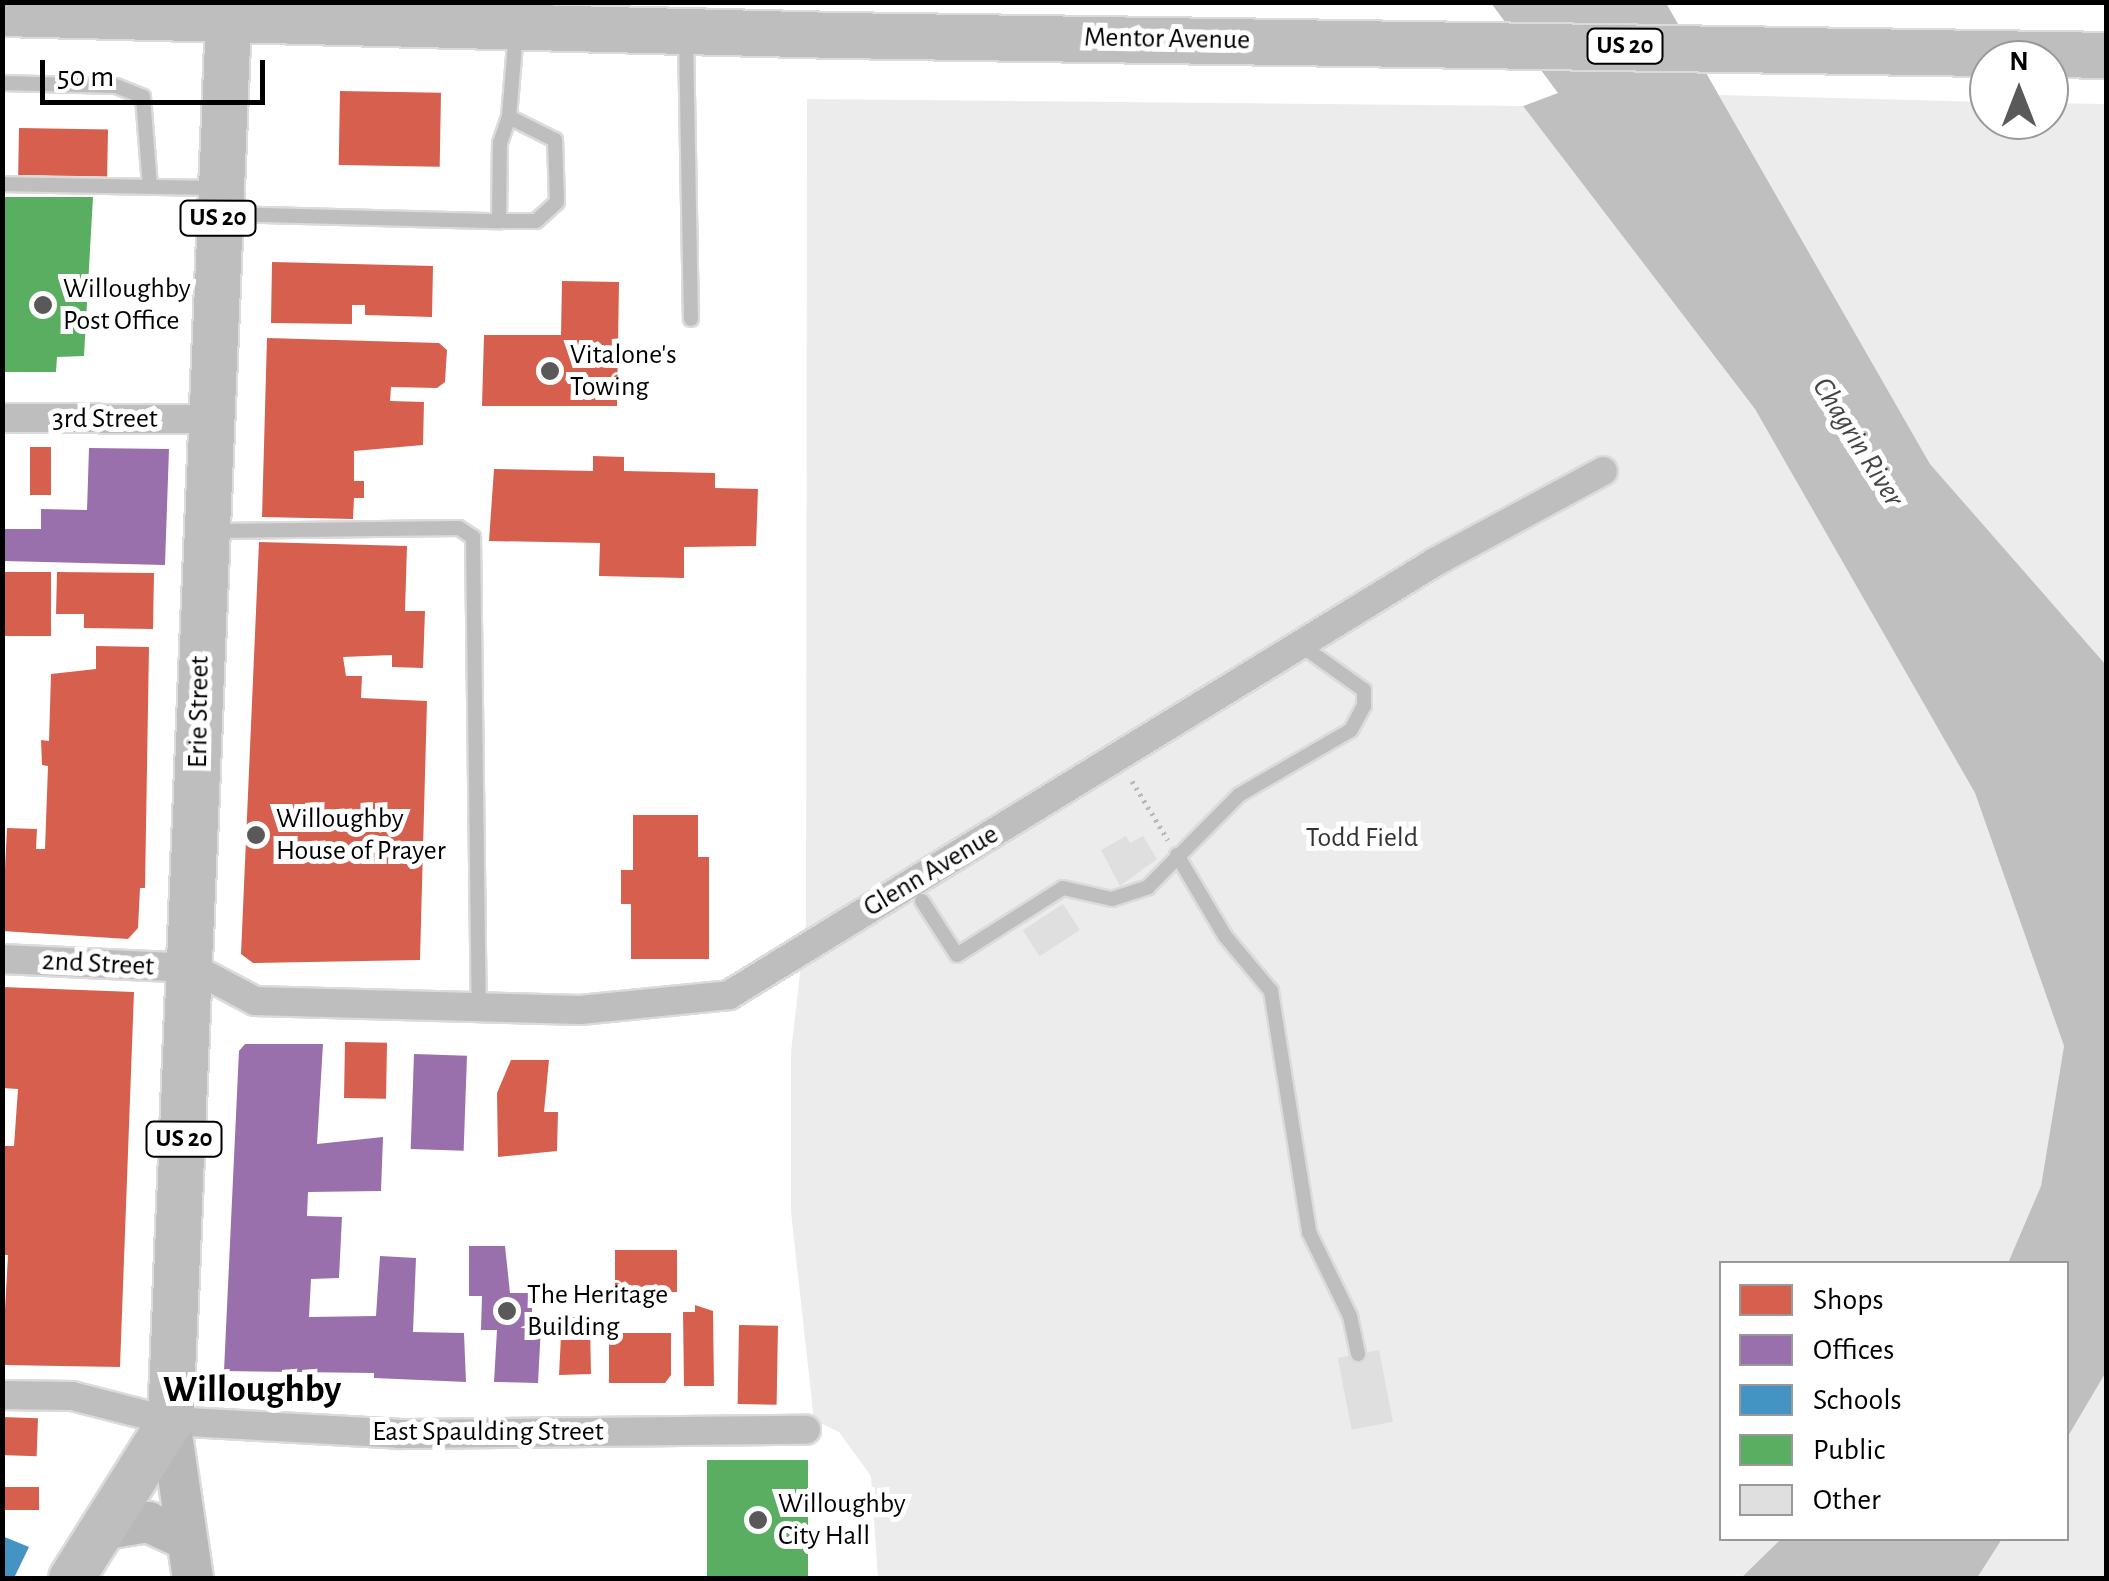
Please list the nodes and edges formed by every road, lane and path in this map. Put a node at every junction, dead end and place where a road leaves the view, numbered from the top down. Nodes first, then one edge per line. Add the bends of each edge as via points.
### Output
1 (228, 10) edge
2 (2, 13) edge
3 (468, 13) edge
4 (517, 25) junction
5 (686, 30) junction
6 (2106, 54) edge
7 (2, 83) edge
8 (509, 117) junction
9 (2, 184) edge
10 (150, 185) junction
11 (218, 201) junction
12 (499, 222) junction
13 (691, 319) dead end
14 (2, 418) edge
15 (208, 419) junction
16 (1603, 471) dead end
17 (204, 530) junction
18 (1302, 646) junction
19 (1117, 758) junction
20 (1178, 855) junction
21 (922, 901) dead end
22 (2, 959) edge
23 (192, 968) junction
24 (479, 1006) junction
25 (1358, 1354) dead end
26 (2, 1395) edge
27 (170, 1421) junction
28 (806, 1430) dead end
29 (100, 1530) junction
30 (190, 1559) edge
31 (71, 1578) edge

1 - 2 main road, Mentor Avenue
1 - 3 main road, Mentor Avenue / US 20
1 - 11 main road, Erie Street / US 20
3 - 4 main road, Mentor Avenue / US 20
4 - 5 main road, Mentor Avenue / US 20
4 - 8 lane
5 - 6 main road, Mentor Avenue / US 20
5 - 13 lane
7 - 10 lane via 116,86 142,98
8 - 12 lane via 500,143
8 - 12 lane via 555,140 557,202 536,222
9 - 10 lane
10 - 11 lane
11 - 12 lane
11 - 15 main road, Erie Street / US 20
14 - 15 street, 3rd Street
15 - 17 main road, Erie Street / US 20
16 - 18 street, Glenn Avenue via 1435,562
17 - 23 main road, Erie Street / US 20
17 - 24 lane via 459,528 474,536
18 - 19 street, Glenn Avenue
18 - 20 lane via 1364,690 1351,730 1240,795
19 - 20 path
19 - 24 street, Glenn Avenue via 728,995 580,1010
20 - 21 lane via 1130,896 1112,899 1063,888 957,955
20 - 25 lane via 1225,936 1271,991 1308,1232 1350,1316
22 - 23 street, 2nd Street
23 - 24 street, Glenn Avenue via 254,1000
23 - 27 main road, Erie Street / US 20
26 - 27 street, East Spaulding Street via 72,1396
27 - 28 street, East Spaulding Street via 399,1434
27 - 29 main road, US 20
27 - 30 main road
29 - 30 main road via 148,1522
29 - 31 main road, US 20

